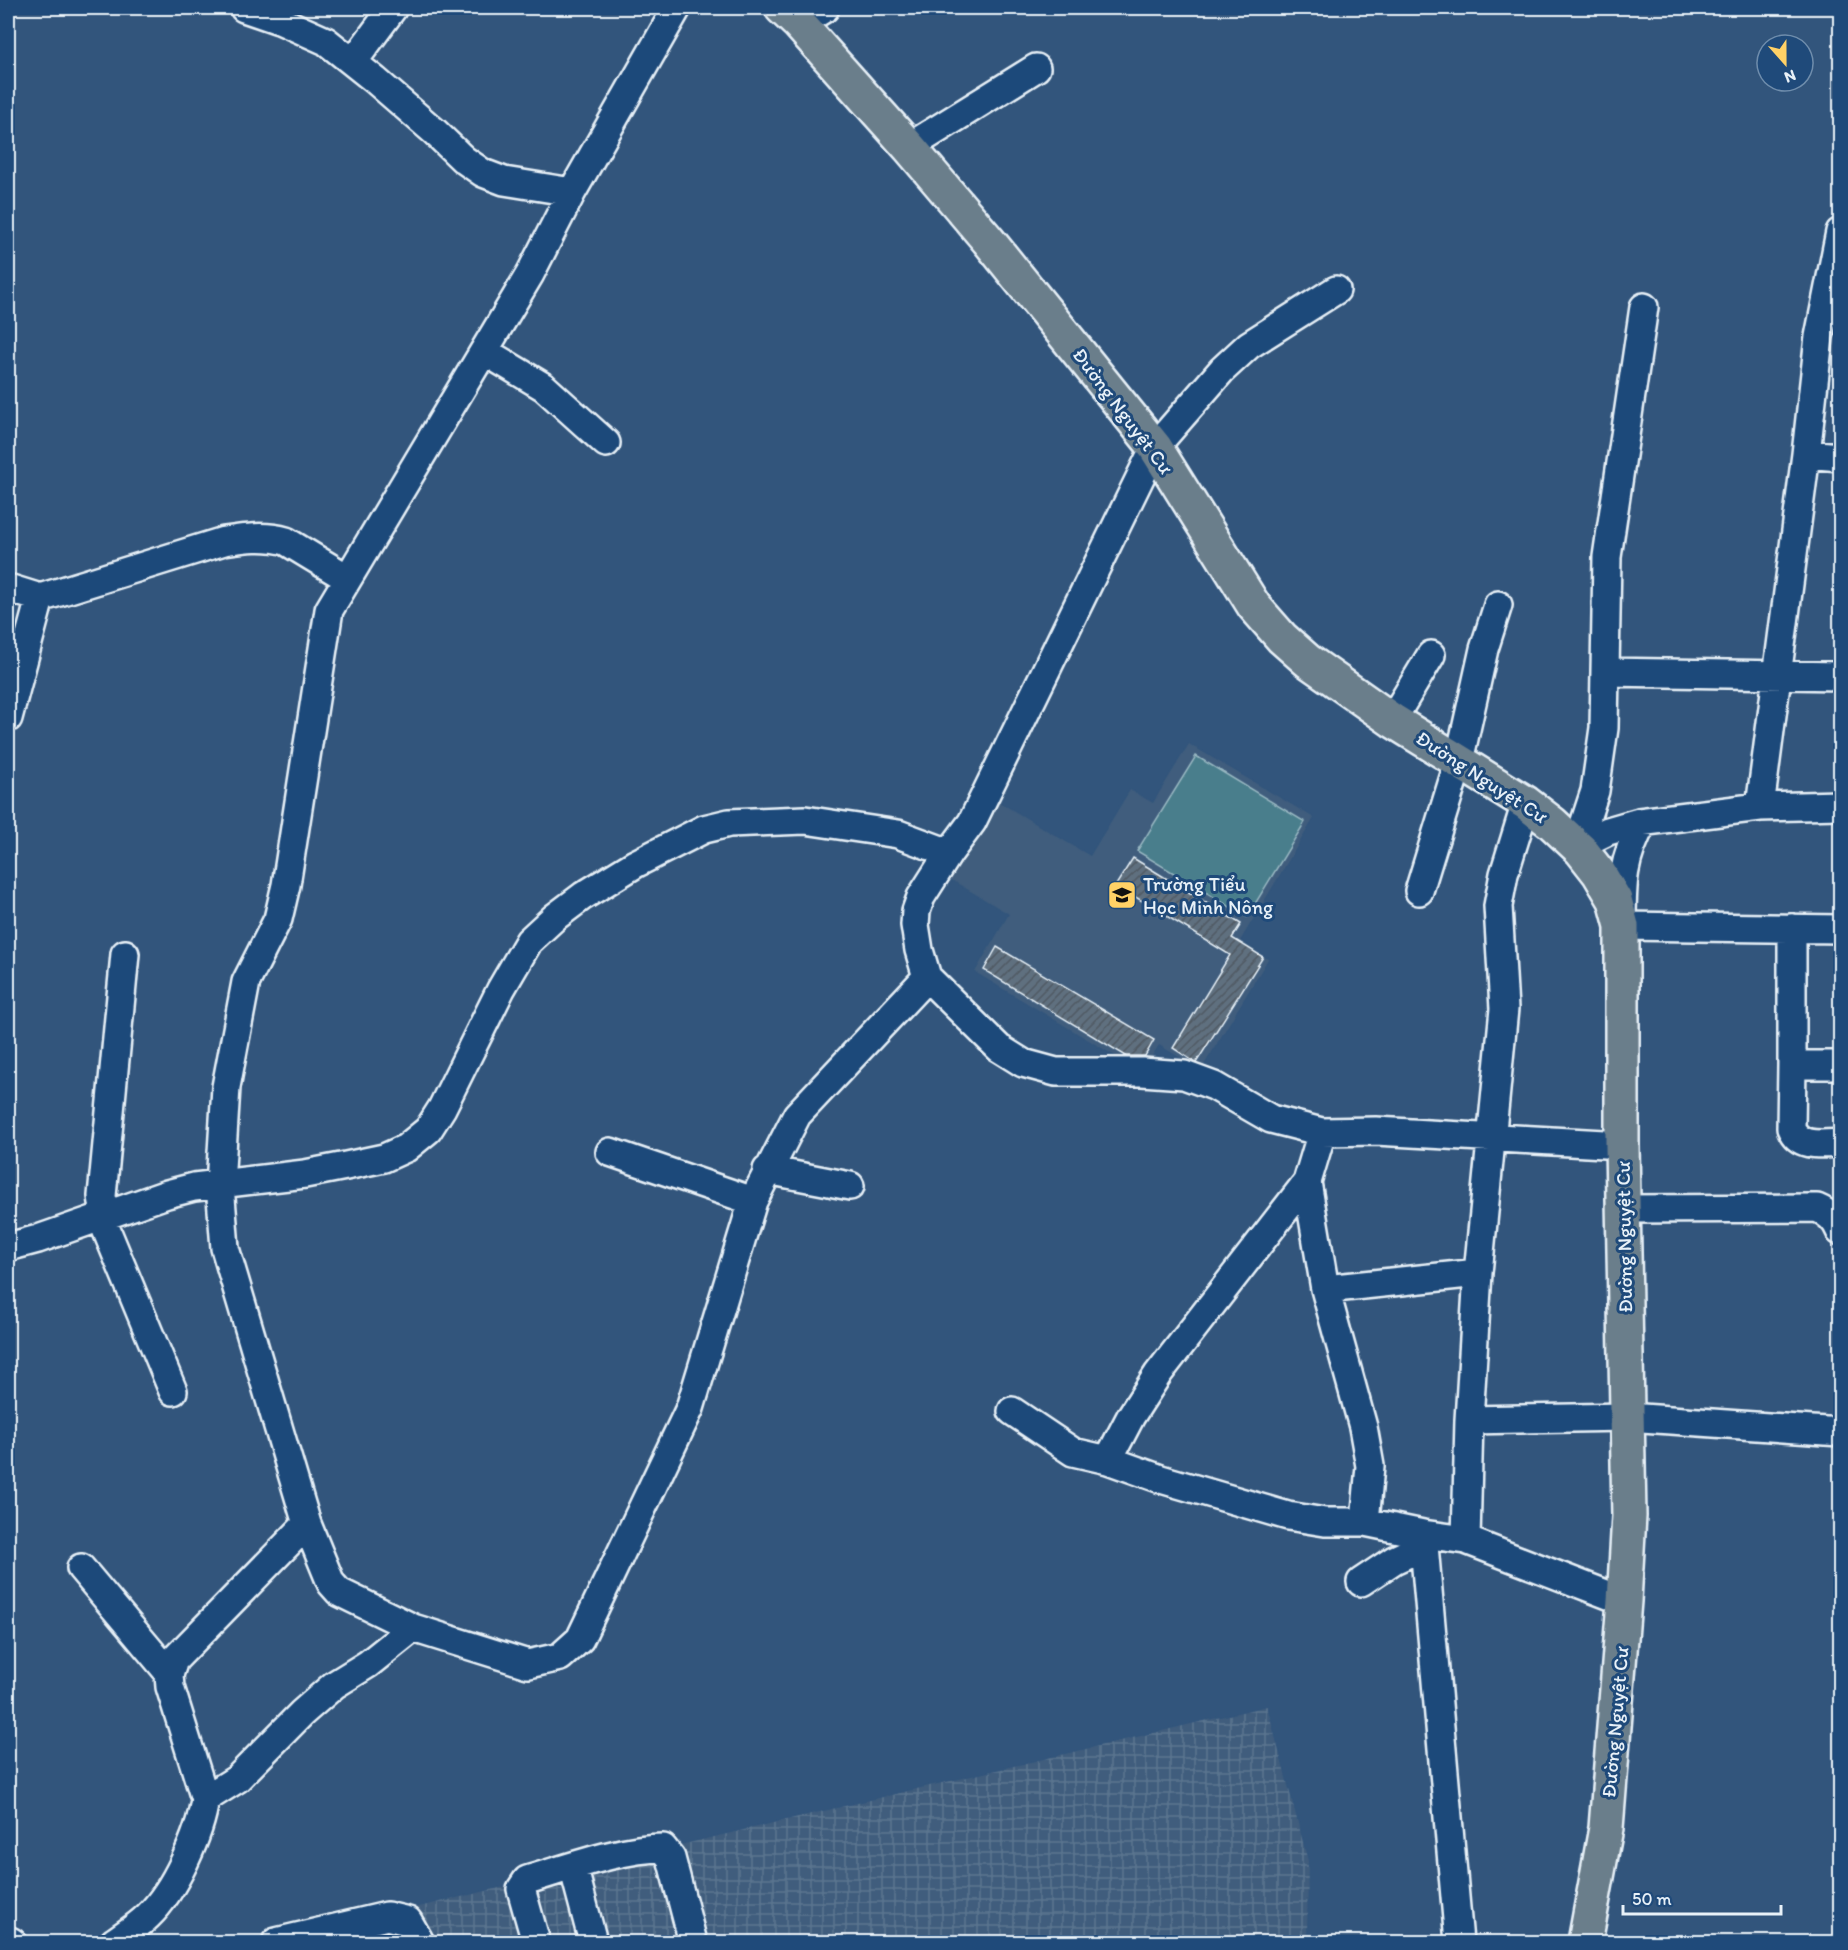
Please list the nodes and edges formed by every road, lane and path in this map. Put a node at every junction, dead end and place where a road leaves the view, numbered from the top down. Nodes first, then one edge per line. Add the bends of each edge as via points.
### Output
1 (244, 8) edge
2 (393, 8) edge
3 (677, 8) edge
4 (802, 13) edge
5 (352, 62) junction
6 (1036, 68) dead end
7 (909, 147) junction
8 (572, 192) junction
9 (1840, 232) edge
10 (1336, 290) dead end
11 (1644, 307) dead end
12 (484, 351) junction
13 (606, 443) dead end
14 (1155, 447) junction
15 (1806, 454) junction
16 (1840, 457) edge
17 (347, 578) junction
18 (8, 588) edge
19 (40, 598) junction
20 (1498, 605) dead end
21 (1431, 655) dead end
22 (1605, 672) junction
23 (1777, 676) junction
24 (1840, 676) edge
25 (8, 718) edge
26 (1392, 720) junction
27 (1459, 761) junction
28 (1526, 803) junction
29 (1840, 805) edge
30 (1760, 807) junction
31 (1643, 822) junction
32 (1577, 846) junction
33 (949, 853) junction
34 (1419, 891) dead end
35 (1622, 926) junction
36 (1792, 928) junction
37 (1840, 929) edge
38 (125, 954) dead end
39 (927, 977) junction
40 (1792, 1065) junction
41 (1840, 1065) edge
42 (1322, 1132) junction
43 (1492, 1137) junction
44 (1840, 1143) edge
45 (1622, 1145) junction
46 (610, 1152) dead end
47 (767, 1170) junction
48 (1307, 1182) junction
49 (220, 1185) junction
50 (850, 1186) dead end
51 (753, 1201) junction
52 (1624, 1209) junction
53 (103, 1217) junction
54 (1840, 1231) edge
55 (8, 1247) edge
56 (1478, 1273) junction
57 (1325, 1289) junction
58 (173, 1391) dead end
59 (1012, 1411) dead end
60 (1628, 1417) junction
61 (1469, 1420) junction
62 (1840, 1432) edge
63 (1108, 1460) junction
64 (1365, 1522) junction
65 (307, 1524) junction
66 (1423, 1540) junction
67 (1466, 1540) junction
68 (81, 1568) dead end
69 (1361, 1582) dead end
70 (1624, 1601) junction
71 (413, 1628) junction
72 (169, 1673) junction
73 (205, 1799) junction
74 (573, 1866) junction
75 (8, 1940) edge
76 (12, 1942) edge
77 (114, 1942) edge
78 (276, 1942) edge
79 (420, 1942) edge
80 (536, 1942) edge
81 (593, 1942) edge
82 (693, 1942) edge
83 (1459, 1942) edge
84 (1585, 1942) edge

1 - 5 street via 326,41
2 - 5 street
3 - 8 street
4 - 7 highway, Đường Nguyệt Cư
5 - 8 street via 483,172 504,181
6 - 7 street
7 - 14 highway, Đường Nguyệt Cư
8 - 12 street via 531,274
9 - 15 street via 1819,337
10 - 14 street via 1249,345
11 - 22 street via 1607,556
12 - 13 street via 544,387
12 - 17 street
14 - 26 highway, Đường Nguyệt Cư via 1254,606 1282,639
14 - 33 street via 972,822
15 - 16 street
15 - 23 street
17 - 19 street via 286,541 249,537 224,541
17 - 49 street via 329,610 278,919 246,982 226,1087
18 - 19 street
19 - 25 street
20 - 27 street
21 - 26 street
22 - 23 street
22 - 32 street via 1604,728 1595,791
23 - 24 street
23 - 30 street
26 - 27 highway, Đường Nguyệt Cư
27 - 28 highway, Đường Nguyệt Cư
27 - 34 street
28 - 32 highway, Đường Nguyệt Cư
28 - 43 street via 1498,906 1504,1009
29 - 30 street
30 - 31 street
31 - 32 street via 1608,831
31 - 35 street via 1625,863
32 - 35 highway, Đường Nguyệt Cư via 1610,891
33 - 39 street via 916,911 915,926
33 - 49 street via 898,834 805,820 729,823 704,829 635,864 583,897 529,941 442,1108 419,1139 384,1158
35 - 36 street
35 - 45 highway, Đường Nguyệt Cư
36 - 37 street
36 - 40 street
38 - 53 street
39 - 42 street via 999,1048 1023,1063 1056,1072 1184,1075 1214,1086 1271,1119
39 - 47 street via 797,1115
40 - 41 street
40 - 44 street via 1794,1136 1813,1144
42 - 43 street
42 - 48 street
43 - 45 street
43 - 56 street
45 - 52 highway, Đường Nguyệt Cư
46 - 51 street
47 - 50 street
47 - 51 street
48 - 57 street
48 - 63 street via 1158,1374
49 - 53 street via 166,1194
49 - 65 street via 225,1248
51 - 71 street via 690,1408 580,1639 561,1657 528,1664
52 - 54 street via 1817,1208 1833,1218
52 - 60 highway, Đường Nguyệt Cư
53 - 55 street
53 - 58 street
56 - 57 street
56 - 61 street
57 - 64 street via 1369,1456
59 - 63 street via 1073,1452
60 - 61 street
60 - 62 street
60 - 70 highway, Đường Nguyệt Cư via 1629,1516
61 - 67 street
63 - 64 street via 1288,1516 1325,1522
64 - 66 street
65 - 71 street via 331,1583 339,1592
65 - 72 street via 174,1660
66 - 67 street
66 - 69 street
66 - 83 street
67 - 70 street
68 - 72 street
70 - 84 highway, Đường Nguyệt Cư via 1606,1828
71 - 73 street via 334,1685 237,1779
72 - 73 street via 171,1692
73 - 77 street via 197,1836 170,1887 148,1916
74 - 80 street via 527,1880 521,1889
74 - 81 street
74 - 82 street via 646,1848 663,1848 671,1858
75 - 76 street
78 - 79 street via 387,1916 408,1921

